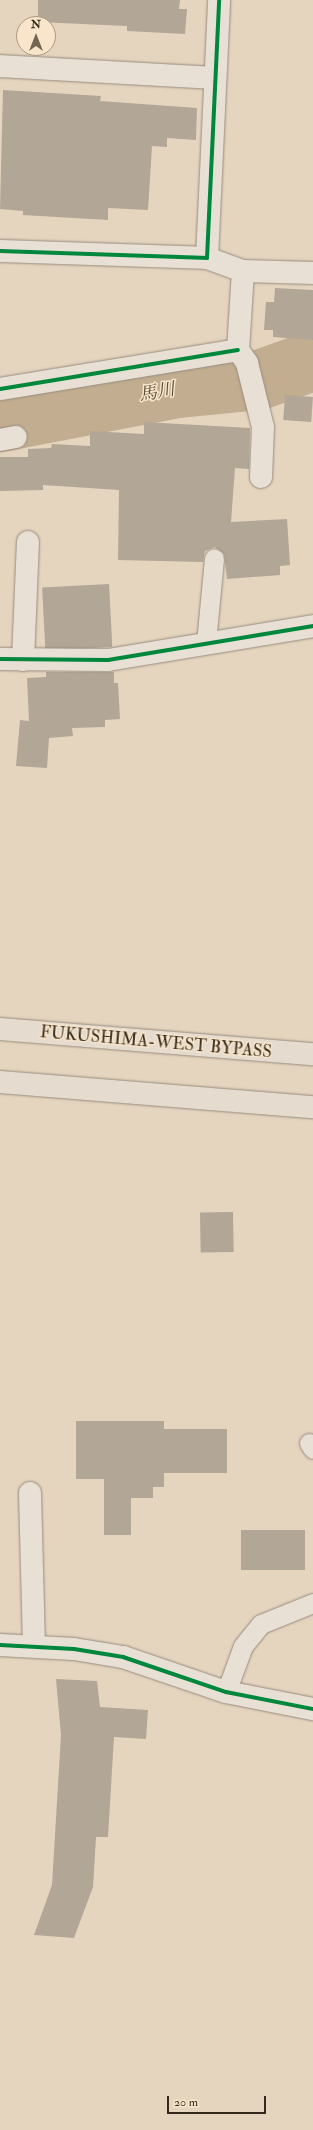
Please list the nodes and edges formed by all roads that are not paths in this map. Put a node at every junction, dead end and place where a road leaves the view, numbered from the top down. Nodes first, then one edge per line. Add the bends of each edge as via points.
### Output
1 (219, 0) edge
2 (0, 66) edge
3 (214, 78) junction
4 (0, 251) edge
5 (207, 258) junction
6 (243, 271) junction
7 (313, 273) edge
8 (242, 356) junction
9 (0, 389) edge
10 (261, 477) dead end
11 (28, 542) dead end
12 (214, 558) dead end
13 (313, 626) edge
14 (206, 643) junction
15 (0, 659) edge
16 (23, 660) junction
17 (0, 1029) edge
18 (313, 1054) edge
19 (0, 1082) edge
20 (313, 1107) edge
21 (30, 1493) dead end
22 (313, 1603) edge
23 (0, 1645) edge
24 (34, 1646) junction
25 (226, 1692) junction
26 (313, 1709) edge

1 - 3 street
2 - 3 street
3 - 5 street
4 - 5 street
5 - 6 street
6 - 7 street
6 - 8 street
8 - 9 street
8 - 10 street via 263,427
11 - 16 street
12 - 14 lane
13 - 14 street
14 - 16 street via 108,660
15 - 16 street
17 - 18 highway, FUKUSHIMA-WEST BYPASS
19 - 20 highway
21 - 24 street
22 - 25 lane via 261,1624 243,1646
23 - 24 street
24 - 25 street via 123,1657
25 - 26 street

